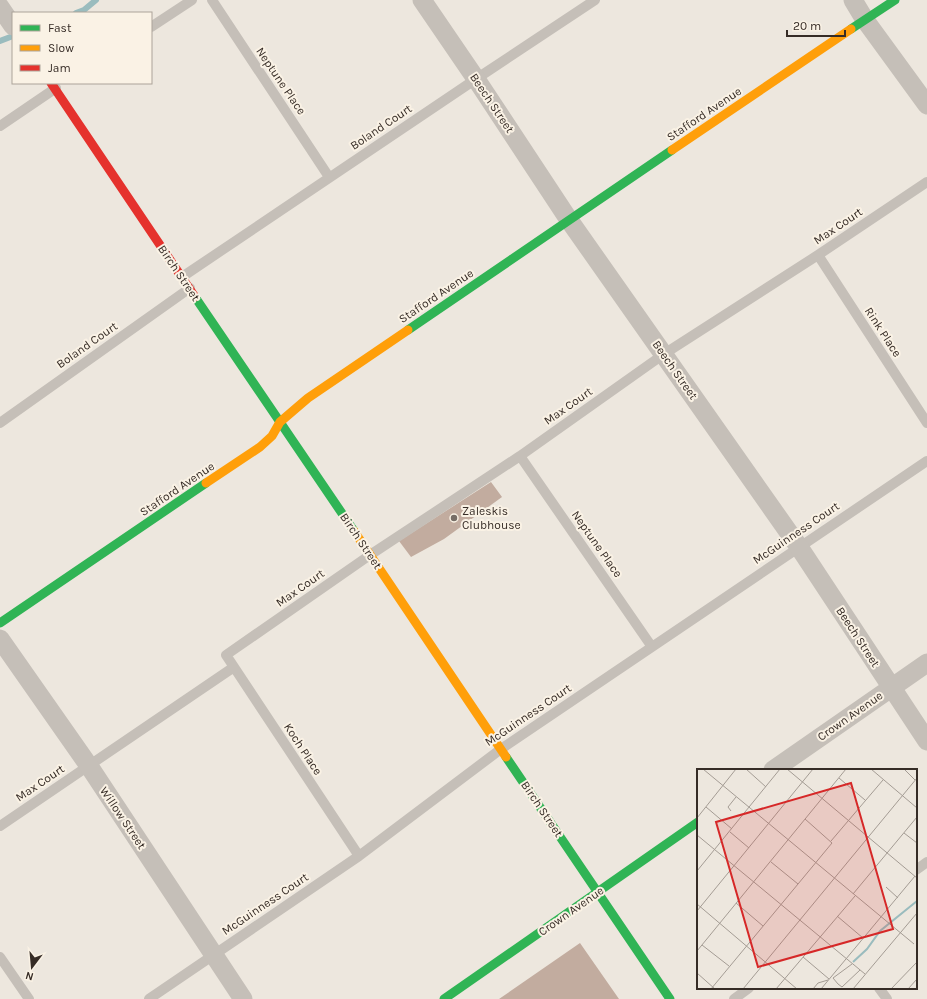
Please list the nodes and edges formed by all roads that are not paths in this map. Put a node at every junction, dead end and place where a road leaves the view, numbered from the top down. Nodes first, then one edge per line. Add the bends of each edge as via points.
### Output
1 (192, 0) edge
2 (212, 0) edge
3 (422, 0) edge
4 (595, 0) edge
5 (853, 0) edge
6 (895, 0) edge
7 (0, 7) edge
8 (865, 20) junction
9 (12, 25) edge
10 (152, 26) edge
11 (476, 79) junction
12 (53, 86) edge
13 (927, 105) edge
14 (0, 126) edge
15 (329, 177) junction
16 (927, 182) edge
17 (569, 220) junction
18 (818, 255) junction
19 (182, 277) junction
20 (190, 288) junction
21 (664, 354) junction
22 (280, 422) junction
23 (0, 423) edge
24 (927, 423) edge
25 (520, 456) junction
26 (927, 461) edge
27 (799, 547) junction
28 (370, 555) junction
29 (0, 623) edge
30 (0, 639) edge
31 (652, 647) junction
32 (226, 656) joint
33 (927, 663) edge
34 (234, 668) junction
35 (891, 687) junction
36 (927, 741) edge
37 (501, 749) junction
38 (89, 766) junction
39 (774, 769) edge
40 (697, 823) edge
41 (0, 826) edge
42 (359, 856) junction
43 (927, 862) edge
44 (917, 869) edge
45 (598, 892) junction
46 (214, 954) junction
47 (0, 957) edge
48 (748, 989) edge
49 (880, 989) edge
50 (29, 999) edge
51 (149, 999) edge
52 (243, 999) edge
53 (444, 999) edge
54 (670, 999) edge
55 (734, 999) edge
56 (887, 999) edge

1 - 10 lane
2 - 15 lane, Neptune Place
3 - 11 street, Beech Street
4 - 11 lane, Boland Court
5 - 8 street
6 - 8 street, Stafford Avenue
7 - 9 street
8 - 13 street
8 - 17 street, Stafford Avenue
11 - 15 lane, Boland Court
11 - 17 street, Beech Street
12 - 14 lane
12 - 19 street, Birch Street
15 - 19 lane, Boland Court
16 - 18 lane, Max Court
17 - 21 street, Beech Street
17 - 22 street, Stafford Avenue via 308,398
18 - 21 lane, Max Court
18 - 24 lane, Rink Place
19 - 20 street, Birch Street
20 - 22 street, Birch Street
20 - 23 lane, Boland Court
21 - 25 lane, Max Court
21 - 27 street, Beech Street
22 - 28 street, Birch Street
22 - 29 street, Stafford Avenue via 272,436 260,447
25 - 28 lane, Max Court
25 - 31 lane, Neptune Place
26 - 27 lane, McGuinness Court
27 - 31 lane, McGuinness Court
27 - 35 street, Beech Street
28 - 32 lane, Max Court
28 - 37 street, Birch Street
30 - 38 street, Willow Street
31 - 37 lane, McGuinness Court
32 - 34 lane, Koch Place
33 - 35 street, Crown Avenue
34 - 38 lane, Max Court
34 - 42 lane, Koch Place
35 - 36 street, Beech Street
35 - 39 street, Crown Avenue
37 - 42 lane, McGuinness Court
37 - 45 street, Birch Street
38 - 41 lane, Max Court
38 - 46 street, Willow Street
40 - 45 street, Crown Avenue
42 - 46 lane, McGuinness Court
43 - 44 lane
45 - 53 street, Crown Avenue
45 - 54 street, Birch Street
46 - 51 lane, McGuinness Court
46 - 52 street, Willow Street
47 - 50 lane
48 - 55 lane
49 - 56 lane

